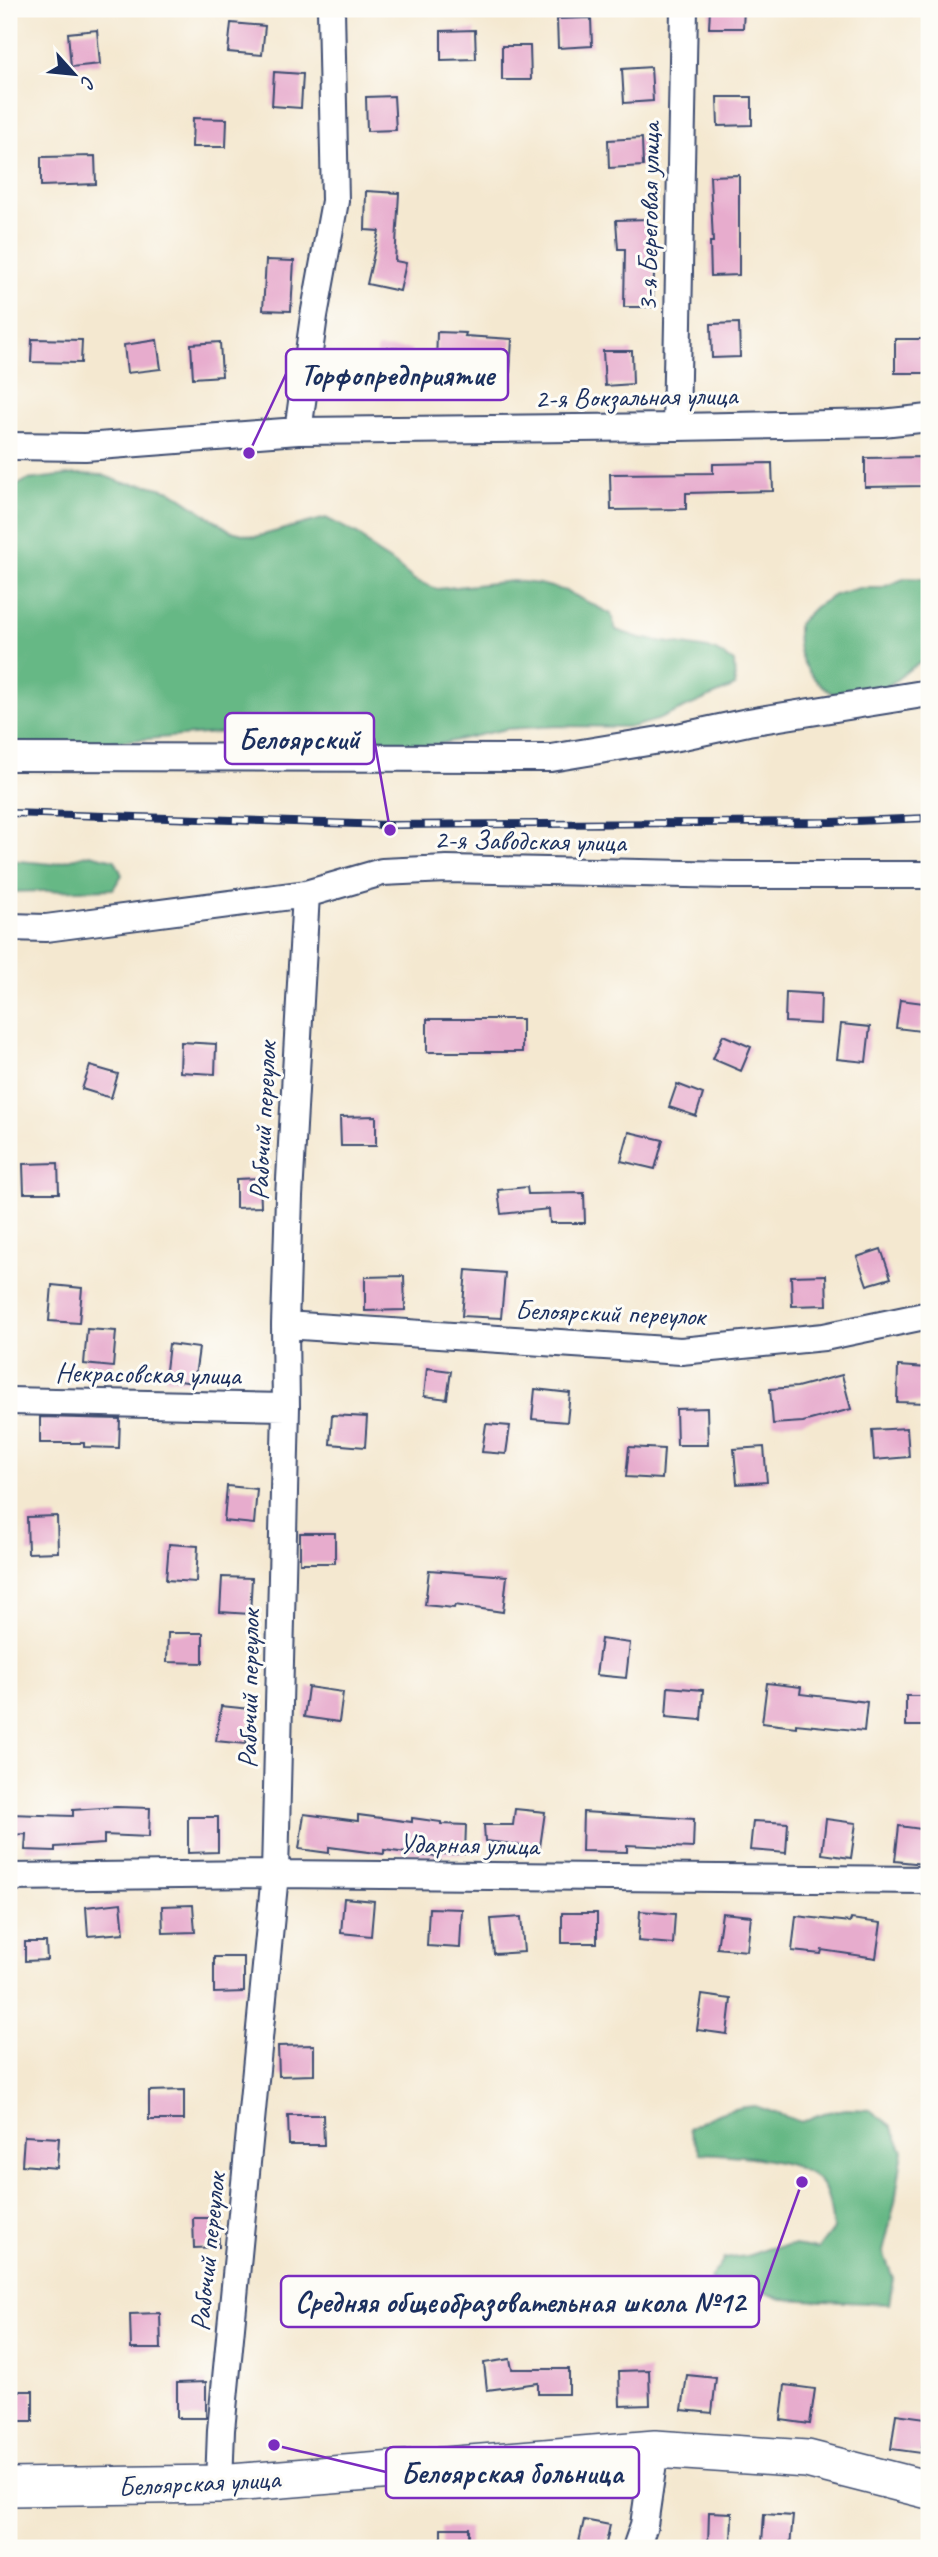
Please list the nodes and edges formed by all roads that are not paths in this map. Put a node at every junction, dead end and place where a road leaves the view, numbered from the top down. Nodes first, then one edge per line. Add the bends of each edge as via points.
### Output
1 (331, 9) edge
2 (684, 9) edge
3 (929, 418) edge
4 (676, 428) junction
5 (298, 431) junction
6 (9, 446) edge
7 (929, 693) edge
8 (9, 757) edge
9 (929, 875) edge
10 (306, 894) junction
11 (9, 927) edge
12 (929, 1315) edge
13 (285, 1325) junction
14 (9, 1401) edge
15 (286, 1407) junction
16 (275, 1874) junction
17 (9, 1877) edge
18 (929, 1880) edge
19 (655, 2449) junction
20 (219, 2483) junction
21 (9, 2487) edge
22 (929, 2490) edge
23 (636, 2548) edge

1 - 5 street via 335,201
2 - 4 street, 3-я Береговая улица
3 - 4 street, 2-я Вокзальная улица
4 - 5 street, 2-я Вокзальная улица
5 - 6 street, 2-я Вокзальная улица via 85,447
7 - 8 street via 551,758
9 - 10 street, 2-я Заводская улица via 447,869 382,872
10 - 11 street, 2-я Заводская улица via 46,928
10 - 13 street, Рабочий переулок
12 - 13 street, Белоярский переулок via 824,1337 681,1351
13 - 15 street, Рабочий переулок
14 - 15 street, Некрасовская улица
15 - 16 street, Рабочий переулок
16 - 17 street, Ударная улица
16 - 18 street, Ударная улица
16 - 20 street, Рабочий переулок
19 - 20 street, Белоярская улица
19 - 22 street, Белоярская улица via 807,2459
19 - 23 street via 644,2525
20 - 21 street, Белоярская улица

